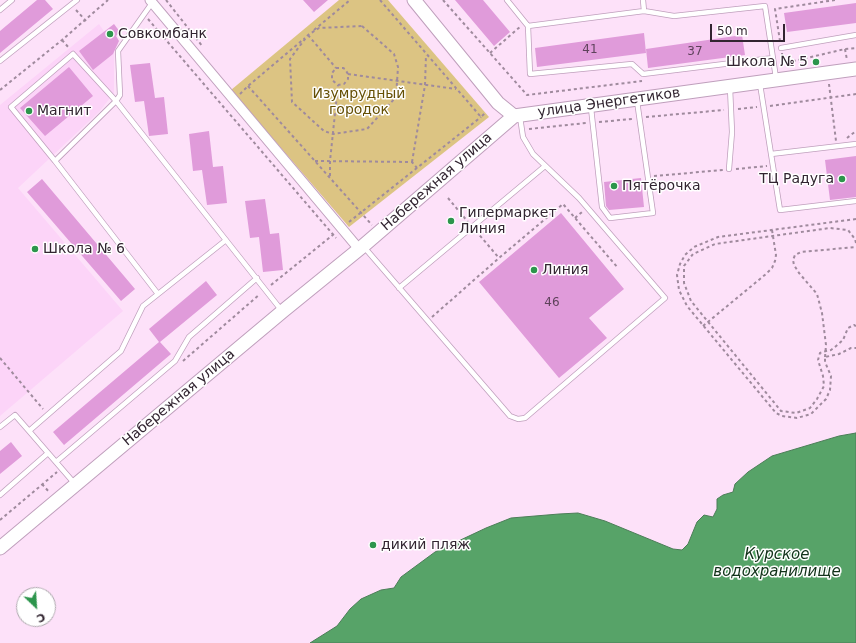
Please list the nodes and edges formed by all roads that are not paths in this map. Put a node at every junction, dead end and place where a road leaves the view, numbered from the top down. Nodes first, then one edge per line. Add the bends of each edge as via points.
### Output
1 (12, 0) edge
2 (77, 0) edge
3 (414, 0) edge
4 (507, 0) edge
5 (643, 0) edge
6 (768, 0) edge
7 (151, 1) edge
8 (70, 2) edge
9 (765, 6) junction
10 (0, 10) edge
11 (644, 11) junction
12 (527, 24) junction
13 (856, 34) edge
14 (781, 48) road end
15 (773, 58) junction
16 (0, 61) edge
17 (856, 69) edge
18 (777, 80) junction
19 (760, 82) junction
20 (730, 86) junction
21 (637, 99) junction
22 (116, 101) junction
23 (591, 106) junction
24 (517, 116) junction
25 (856, 144) edge
26 (771, 154) junction
27 (55, 161) junction
28 (546, 166) junction
29 (729, 169) road end
30 (856, 201) edge
31 (226, 240) junction
32 (361, 247) junction
33 (257, 278) junction
34 (399, 288) junction
35 (158, 294) junction
36 (283, 311) junction
37 (0, 427) edge
38 (29, 431) junction
39 (48, 453) junction
40 (56, 462) junction
41 (76, 484) junction
42 (0, 495) edge
43 (0, 548) edge

1 - 10 lane
2 - 8 lane
3 - 24 main road via 498,103
4 - 12 lane
5 - 11 lane
6 - 9 lane
7 - 22 lane via 118,51 120,95
7 - 32 street
8 - 16 lane
9 - 11 lane via 674,16
9 - 15 lane
11 - 12 lane
12 - 15 lane via 530,74 632,64 644,74
13 - 14 lane
15 - 18 lane
17 - 18 main road, улица Энергетиков
18 - 19 main road, улица Энергетиков
19 - 20 main road, улица Энергетиков
19 - 26 lane
20 - 21 main road, улица Энергетиков
20 - 29 lane via 732,132
21 - 23 main road, улица Энергетиков
21 - 23 lane via 653,213 610,218 602,207
22 - 27 lane
22 - 27 lane via 73,54 11,107
22 - 31 lane
23 - 24 main road, улица Энергетиков
24 - 28 lane via 523,137 533,154
24 - 32 main road, Набережная улица
25 - 26 lane
26 - 30 lane via 780,210
27 - 35 lane
28 - 34 lane
28 - 34 lane via 579,198 665,298 524,418 510,416
31 - 33 lane
31 - 35 lane
32 - 34 lane
32 - 36 main road, Набережная улица
33 - 36 lane
33 - 40 lane via 189,337 175,361
35 - 38 lane via 143,306 121,351
36 - 41 main road, Набережная улица
37 - 38 lane via 14,415
38 - 39 lane
39 - 40 lane
39 - 42 lane
40 - 41 lane
41 - 43 main road, Набережная улица

